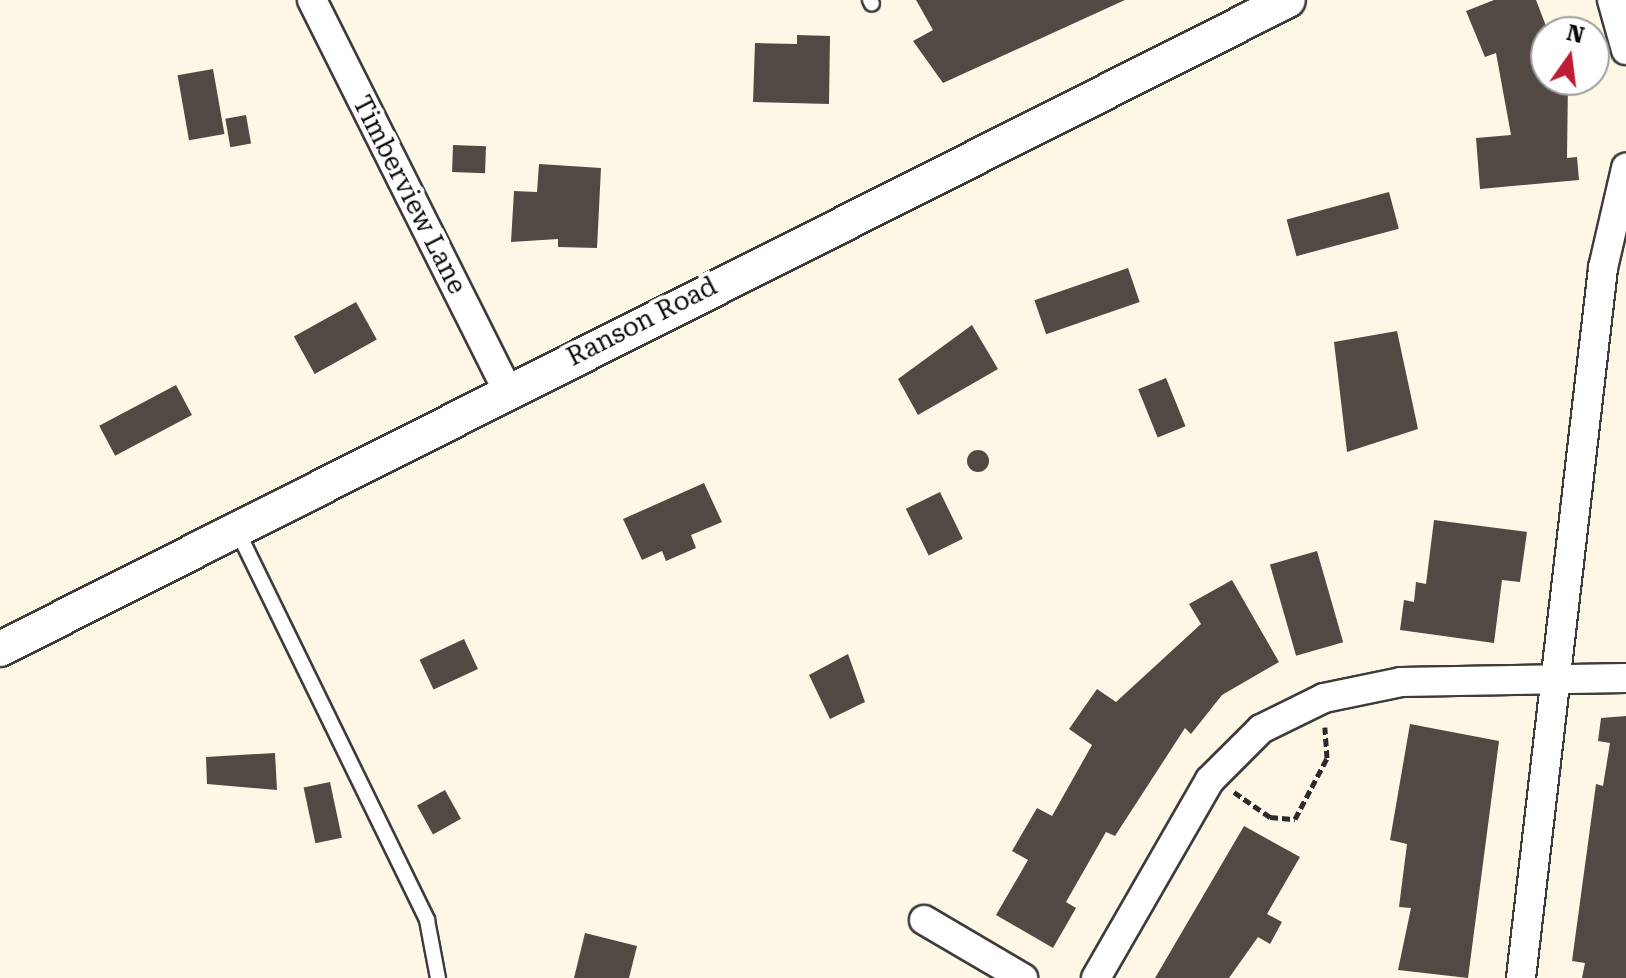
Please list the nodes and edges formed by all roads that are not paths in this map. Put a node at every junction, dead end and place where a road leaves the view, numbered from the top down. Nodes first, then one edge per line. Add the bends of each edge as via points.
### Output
1 (312, 0) edge
2 (1288, 0) edge
3 (1609, 3) edge
4 (1626, 50) edge
5 (1626, 168) edge
6 (507, 390) junction
7 (236, 528) junction
8 (0, 649) edge
9 (1626, 678) edge
10 (1555, 681) junction
11 (924, 920) dead end
12 (438, 978) edge
13 (1023, 978) edge
14 (1096, 978) edge
15 (1521, 978) edge

1 - 6 street, Timberview Lane
2 - 6 street, Ranson Road
3 - 4 street
5 - 10 street via 1603,268
6 - 7 street, Ranson Road
7 - 8 street, Ranson Road
7 - 12 lane via 427,920
9 - 10 street
10 - 14 street via 1401,682 1324,698 1261,729 1210,780
10 - 15 street
11 - 13 street

